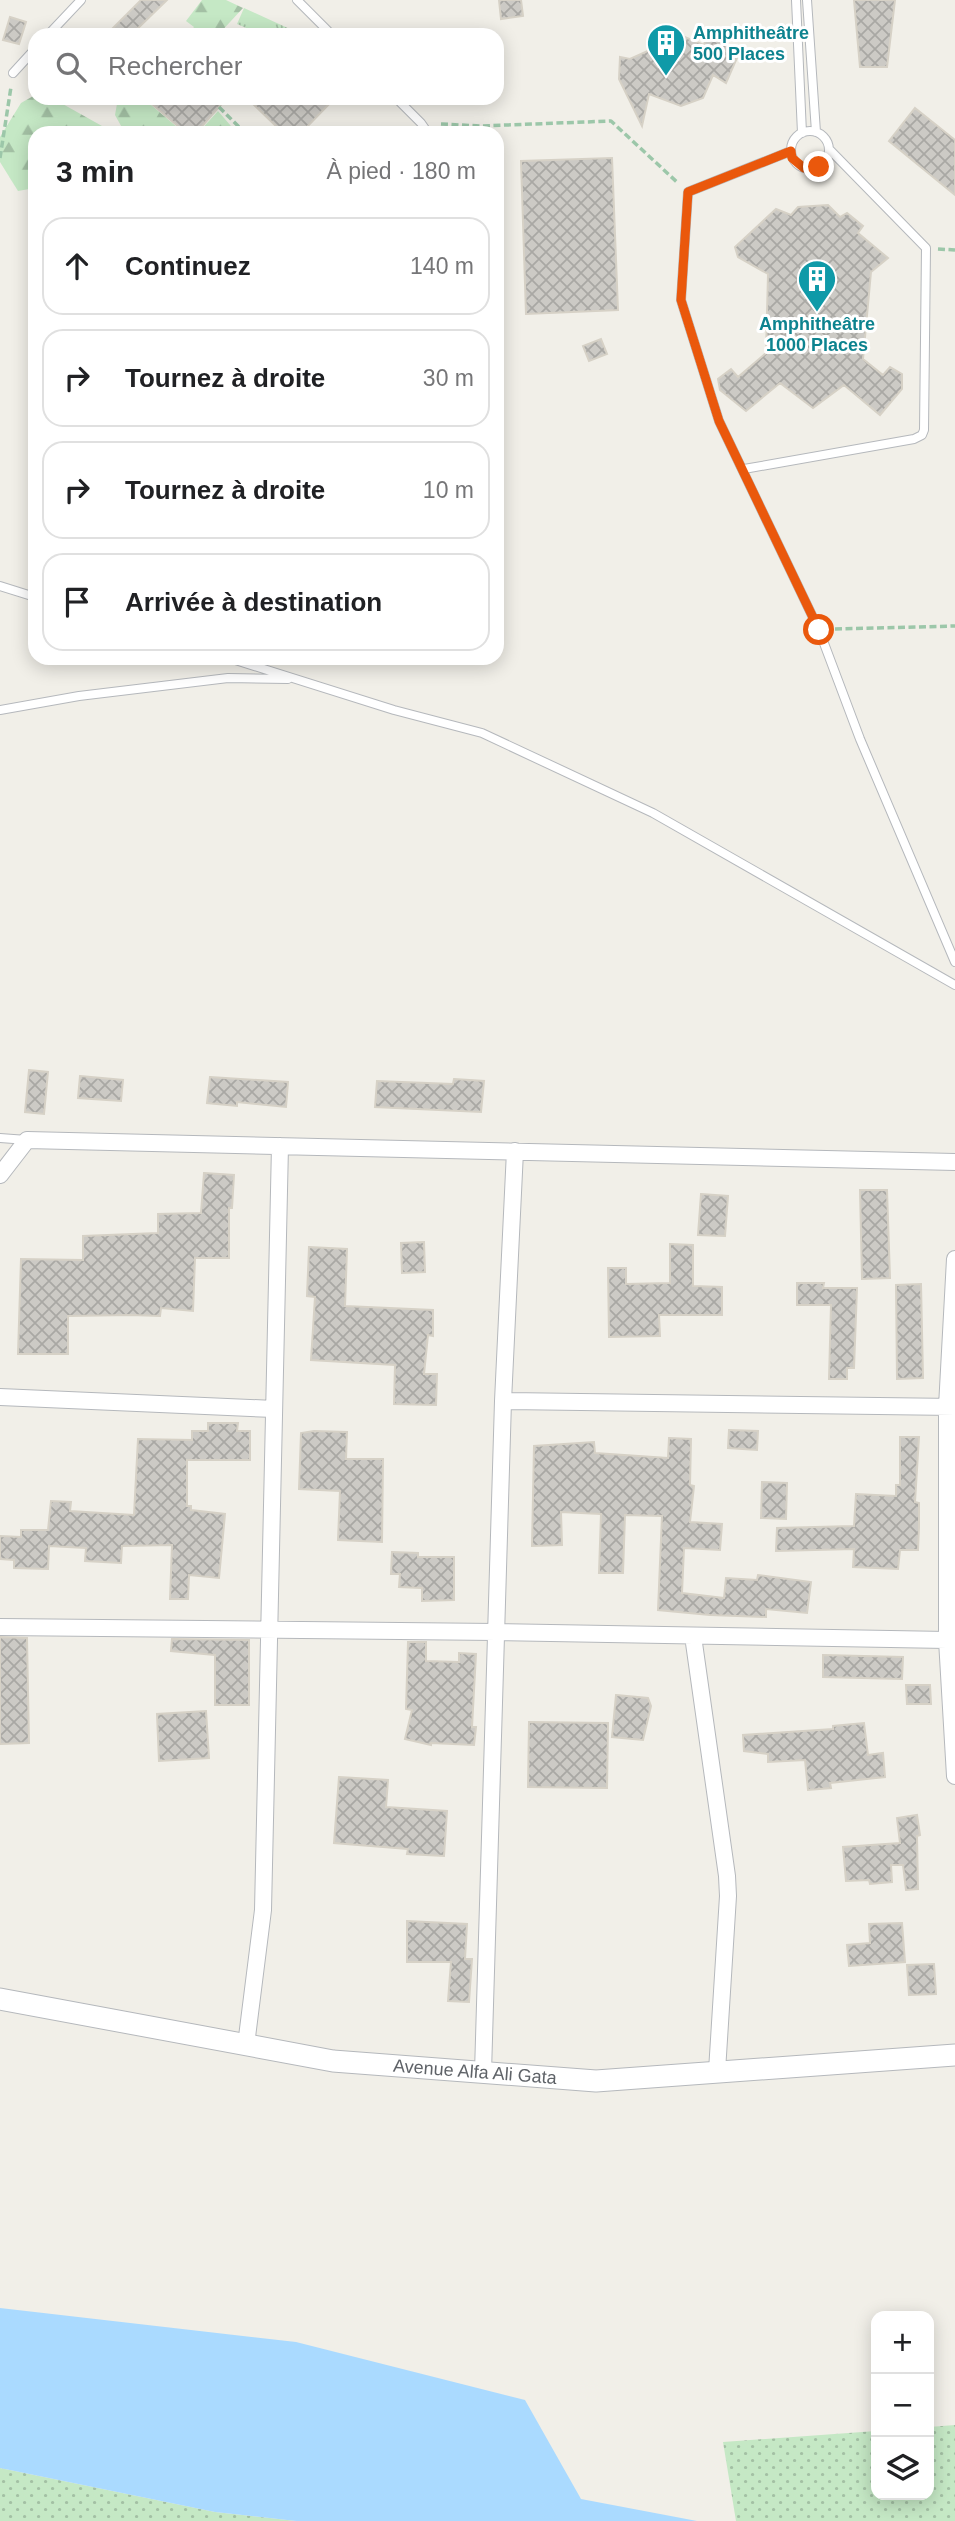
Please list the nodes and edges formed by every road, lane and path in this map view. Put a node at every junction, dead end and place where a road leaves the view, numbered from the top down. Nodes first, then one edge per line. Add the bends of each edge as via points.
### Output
1 (80, 0) edge
2 (297, 0) edge
3 (796, 0) edge
4 (807, 0) edge
5 (54, 28) edge
6 (325, 28) edge
7 (28, 57) edge
8 (13, 73) joint
9 (403, 105) edge
10 (219, 107) dead end
11 (421, 123) junction
12 (238, 126) edge
13 (423, 126) edge
14 (802, 132) junction
15 (816, 132) junction
16 (829, 149) junction
17 (791, 151) junction
18 (0, 158) edge
19 (688, 192) junction
20 (744, 469) junction
21 (0, 586) edge
22 (28, 595) edge
23 (955, 626) edge
24 (819, 630) junction
25 (251, 665) edge
26 (298, 680) junction
27 (0, 710) edge
28 (955, 962) edge
29 (955, 985) edge
30 (0, 1138) edge
31 (27, 1140) junction
32 (280, 1146) junction
33 (515, 1151) junction
34 (955, 1162) edge
35 (0, 1175) edge
36 (955, 1259) edge
37 (0, 1397) edge
38 (503, 1401) junction
39 (951, 1407) edge
40 (274, 1409) junction
41 (0, 1627) edge
42 (270, 1630) junction
43 (496, 1632) junction
44 (693, 1636) junction
45 (947, 1640) junction
46 (955, 1776) edge
47 (0, 1999) edge
48 (246, 2045) junction
49 (955, 2055) edge
50 (717, 2071) junction
51 (483, 2072) junction

1 - 5 lane
2 - 6 lane
3 - 14 lane
4 - 15 lane
7 - 8 lane
8 - 18 path
9 - 11 lane
10 - 12 path
11 - 13 lane
11 - 19 path via 481,126 611,121
14 - 15 lane
14 - 17 lane via 795,137
15 - 16 lane via 823,135
16 - 17 lane via 824,163 811,169 797,164
16 - 20 lane via 926,248 924,430 914,439
17 - 19 lane
19 - 20 lane via 681,300 719,421
20 - 24 lane
21 - 22 lane
23 - 24 path
24 - 28 lane
25 - 26 lane
26 - 27 lane via 228,678
26 - 29 lane via 482,733 653,813
30 - 31 lane
31 - 32 street
31 - 35 street
32 - 33 street
32 - 40 street
33 - 34 street
33 - 38 street
36 - 39 street
37 - 40 street
38 - 39 street
38 - 43 street
39 - 45 street
40 - 42 street
41 - 42 street
42 - 43 street
42 - 48 street via 263,1910
43 - 44 street
43 - 51 street
44 - 45 street
44 - 50 street via 727,1876
45 - 46 street
47 - 48 street, Avenue Alfa Ali Gata
48 - 51 street, Avenue Alfa Ali Gata via 333,2061
49 - 50 street, Avenue Alfa Ali Gata
50 - 51 street, Avenue Alfa Ali Gata via 596,2081

